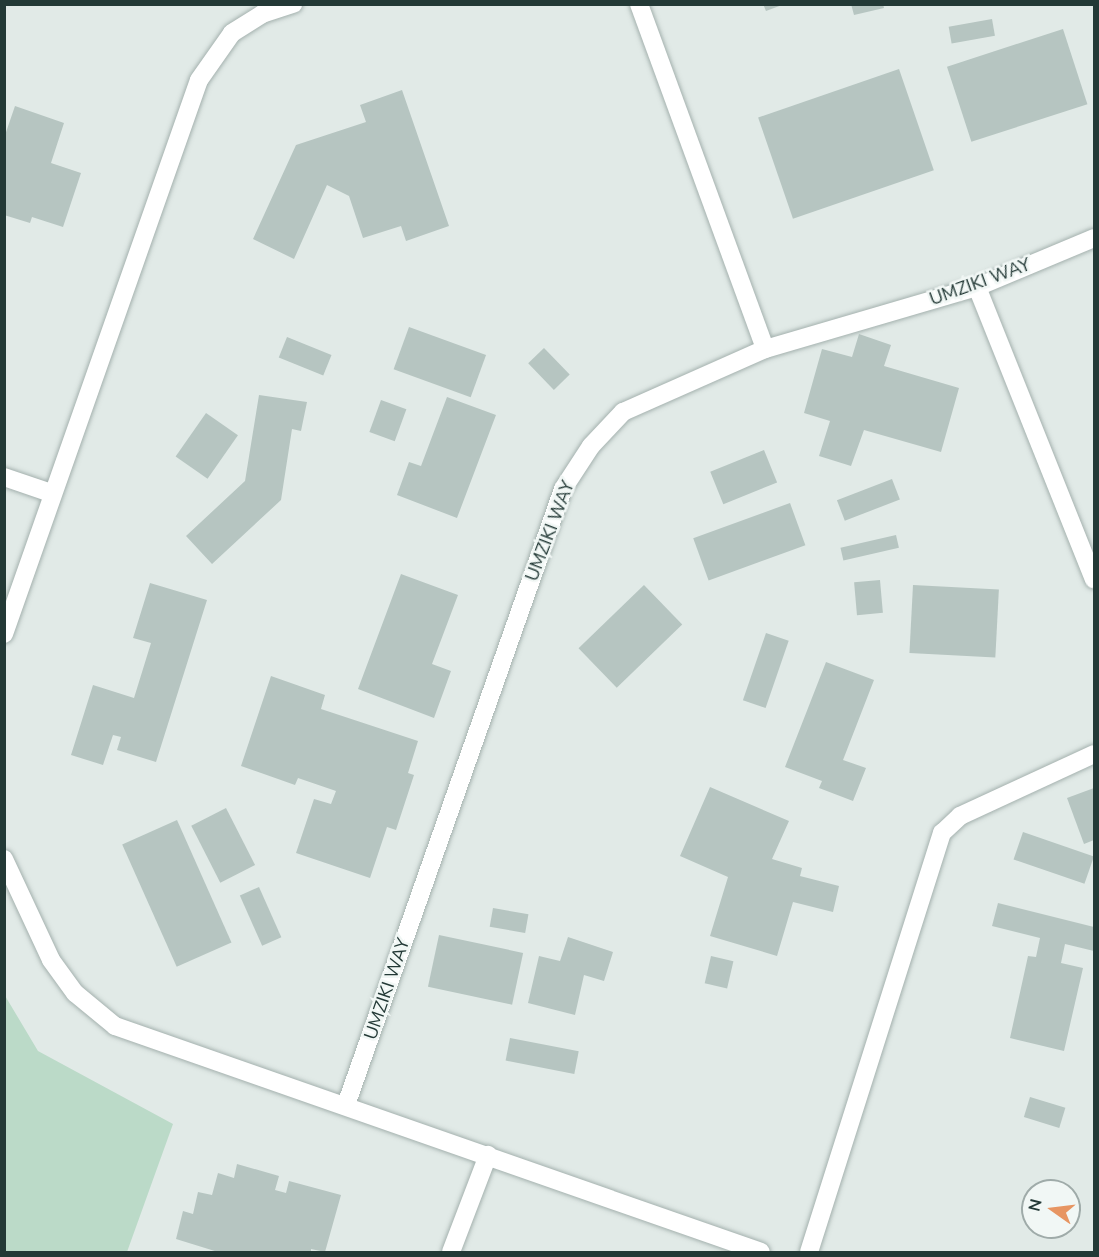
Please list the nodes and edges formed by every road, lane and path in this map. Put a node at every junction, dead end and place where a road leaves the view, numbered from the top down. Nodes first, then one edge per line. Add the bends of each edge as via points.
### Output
1 (293, 4) edge
2 (639, 4) edge
3 (1095, 238) edge
4 (977, 287) junction
5 (765, 349) junction
6 (4, 477) edge
7 (51, 493) junction
8 (1095, 579) edge
9 (4, 634) edge
10 (1095, 754) edge
11 (4, 859) edge
12 (346, 1105) junction
13 (488, 1155) junction
14 (451, 1252) edge
15 (761, 1252) edge
16 (809, 1252) edge

1 - 7 street via 262,14 232,33 213,54 199,80
2 - 5 street
3 - 4 street, UMZIKI WAY
4 - 5 street, UMZIKI WAY
4 - 8 street
5 - 12 street, UMZIKI WAY via 623,412 591,446 563,489
6 - 7 street
7 - 9 street
10 - 16 street via 960,816 942,833
11 - 12 street via 51,960 75,993 115,1026
12 - 13 street
13 - 14 street
13 - 15 street

